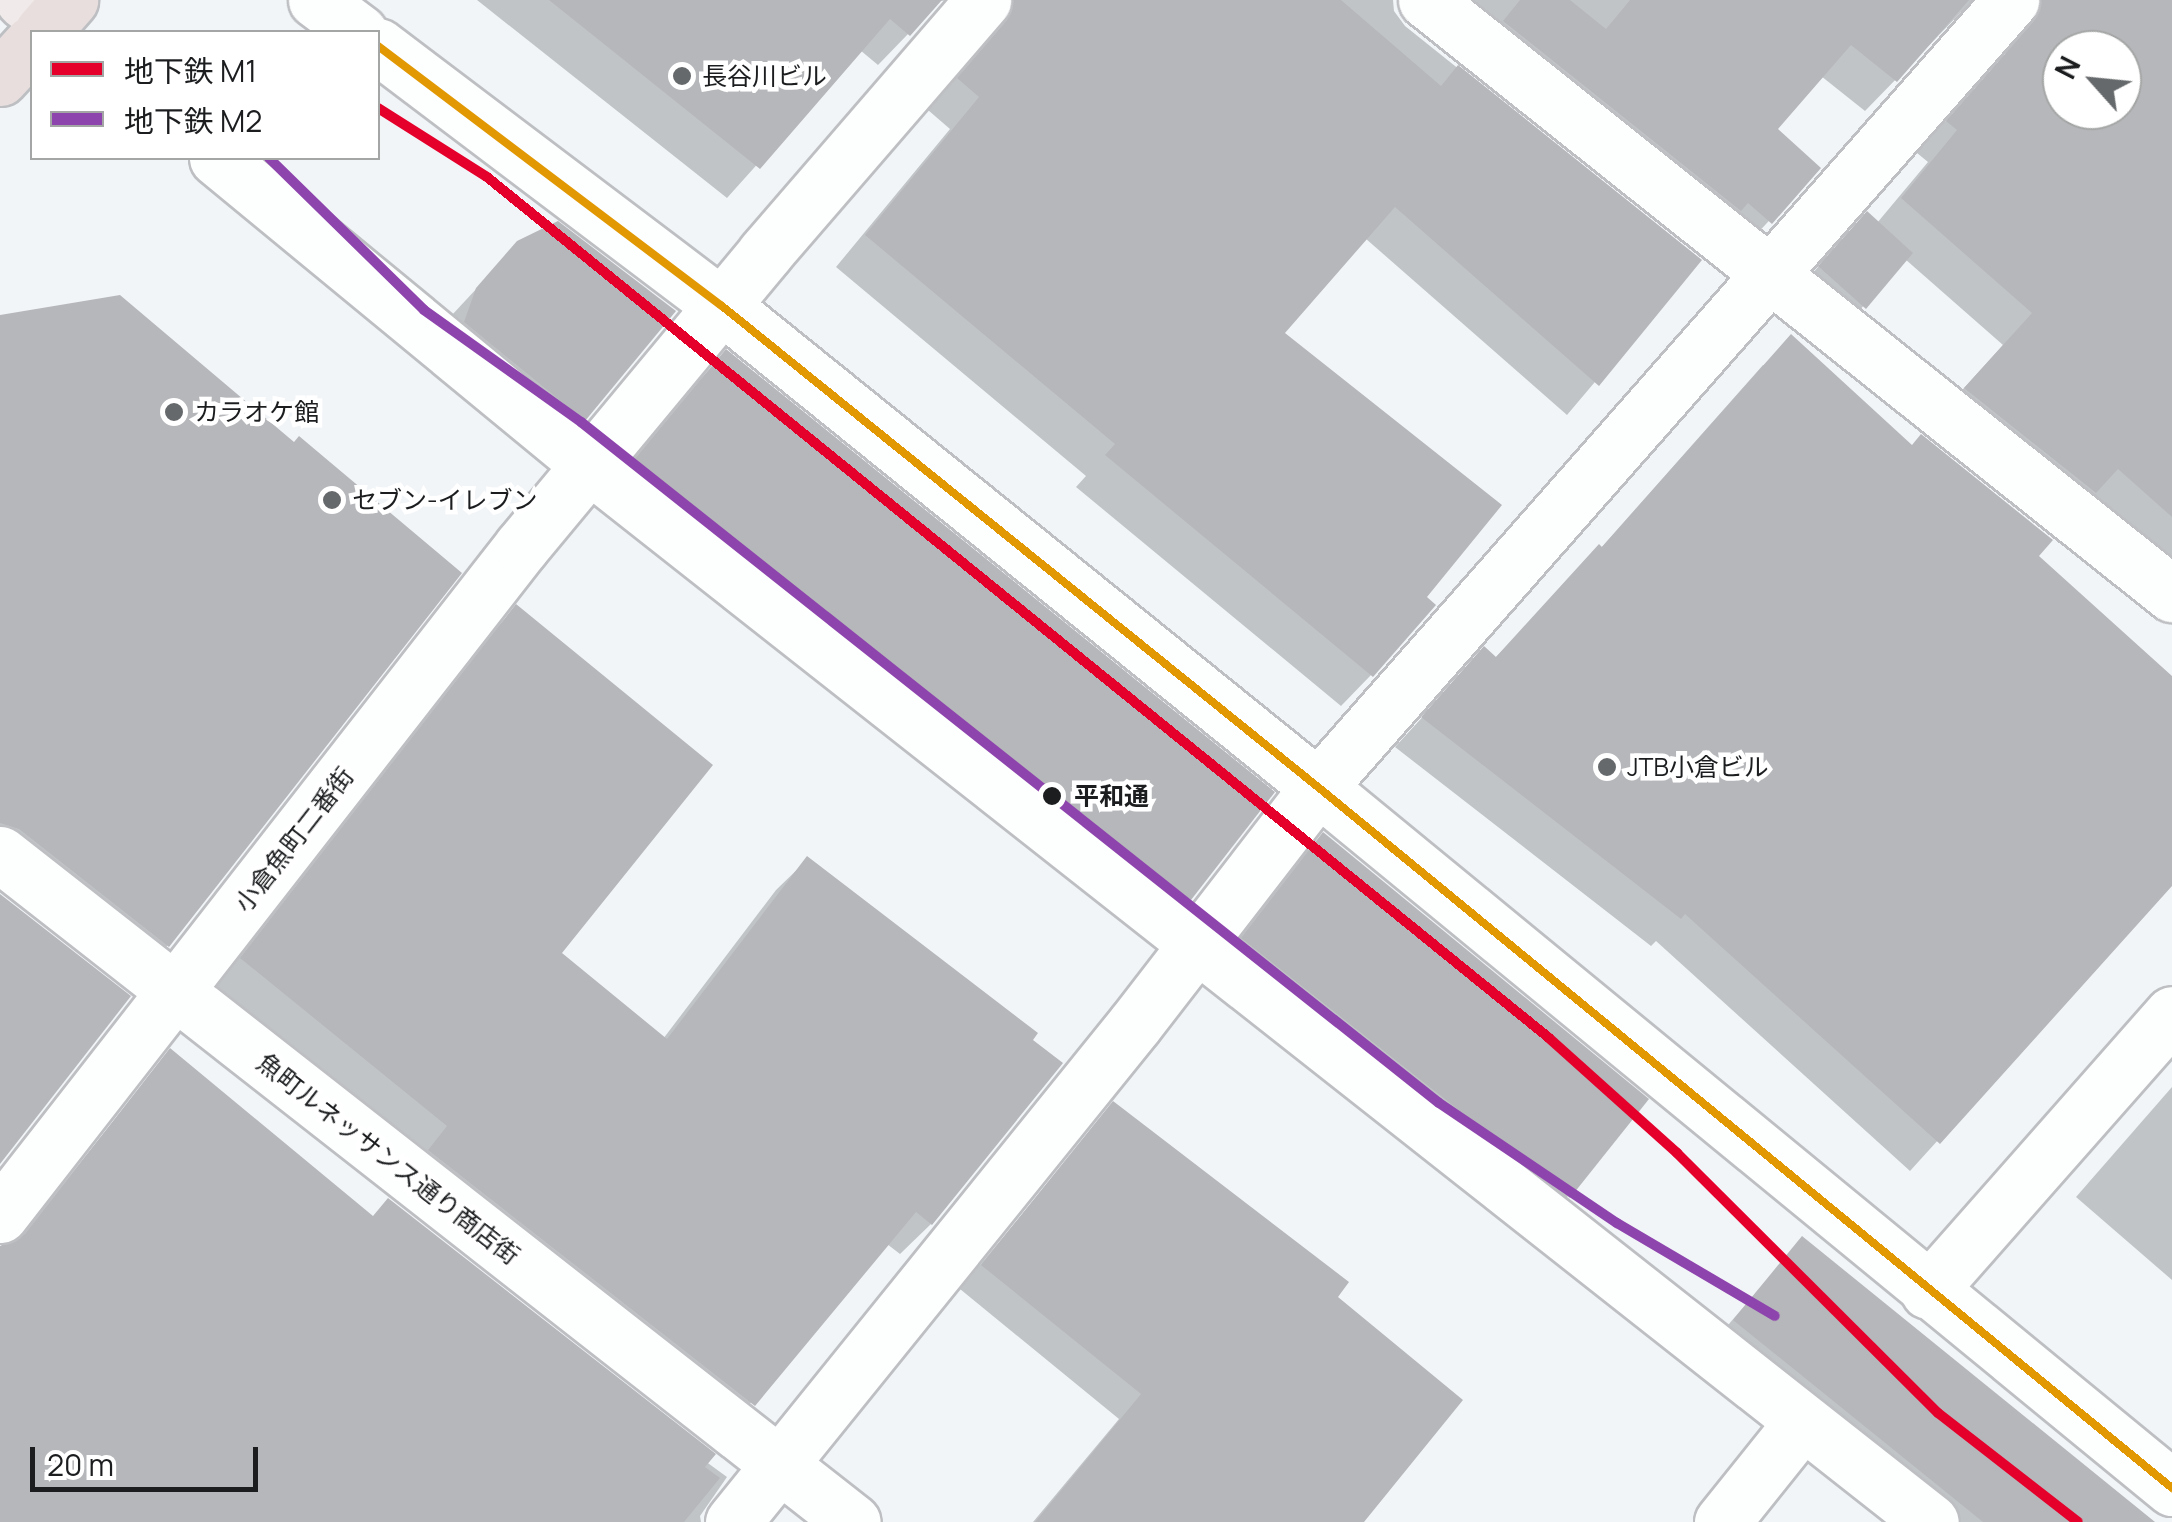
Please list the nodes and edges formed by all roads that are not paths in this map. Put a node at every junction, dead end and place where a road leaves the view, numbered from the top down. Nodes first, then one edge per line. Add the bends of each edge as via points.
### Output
1 (316, 0) edge
2 (983, 0) edge
3 (1426, 0) edge
4 (2011, 0) edge
5 (356, 30) edge
6 (30, 42) edge
7 (380, 48) edge
8 (0, 78) edge
9 (219, 160) edge
10 (1770, 276) junction
11 (722, 306) junction
12 (589, 465) junction
13 (2172, 594) edge
14 (1318, 787) junction
15 (0, 854) edge
16 (1196, 946) junction
17 (176, 993) junction
18 (2172, 1014) edge
19 (0, 1215) edge
20 (1928, 1290) junction
21 (1802, 1422) junction
22 (777, 1462) junction
23 (2172, 1488) edge
24 (733, 1522) edge
25 (853, 1522) edge
26 (1722, 1522) edge
27 (1931, 1522) edge

1 - 5 street
2 - 11 street, 小倉魚町二番街
3 - 10 street
4 - 10 street
6 - 8 highway
7 - 11 street
9 - 12 street
10 - 13 street
10 - 14 street
11 - 12 street, 小倉魚町二番街
11 - 14 street
12 - 16 street
12 - 17 street, 小倉魚町二番街
14 - 16 street
14 - 20 street
15 - 17 street, 魚町ルネッサンス通り商店街
16 - 21 street
16 - 22 street
17 - 19 street, 小倉魚町二番街
17 - 22 street, 魚町ルネッサンス通り商店街
18 - 20 street
20 - 23 street
21 - 26 street
21 - 27 street
22 - 24 street
22 - 25 street, 魚町ルネッサンス通り商店街

